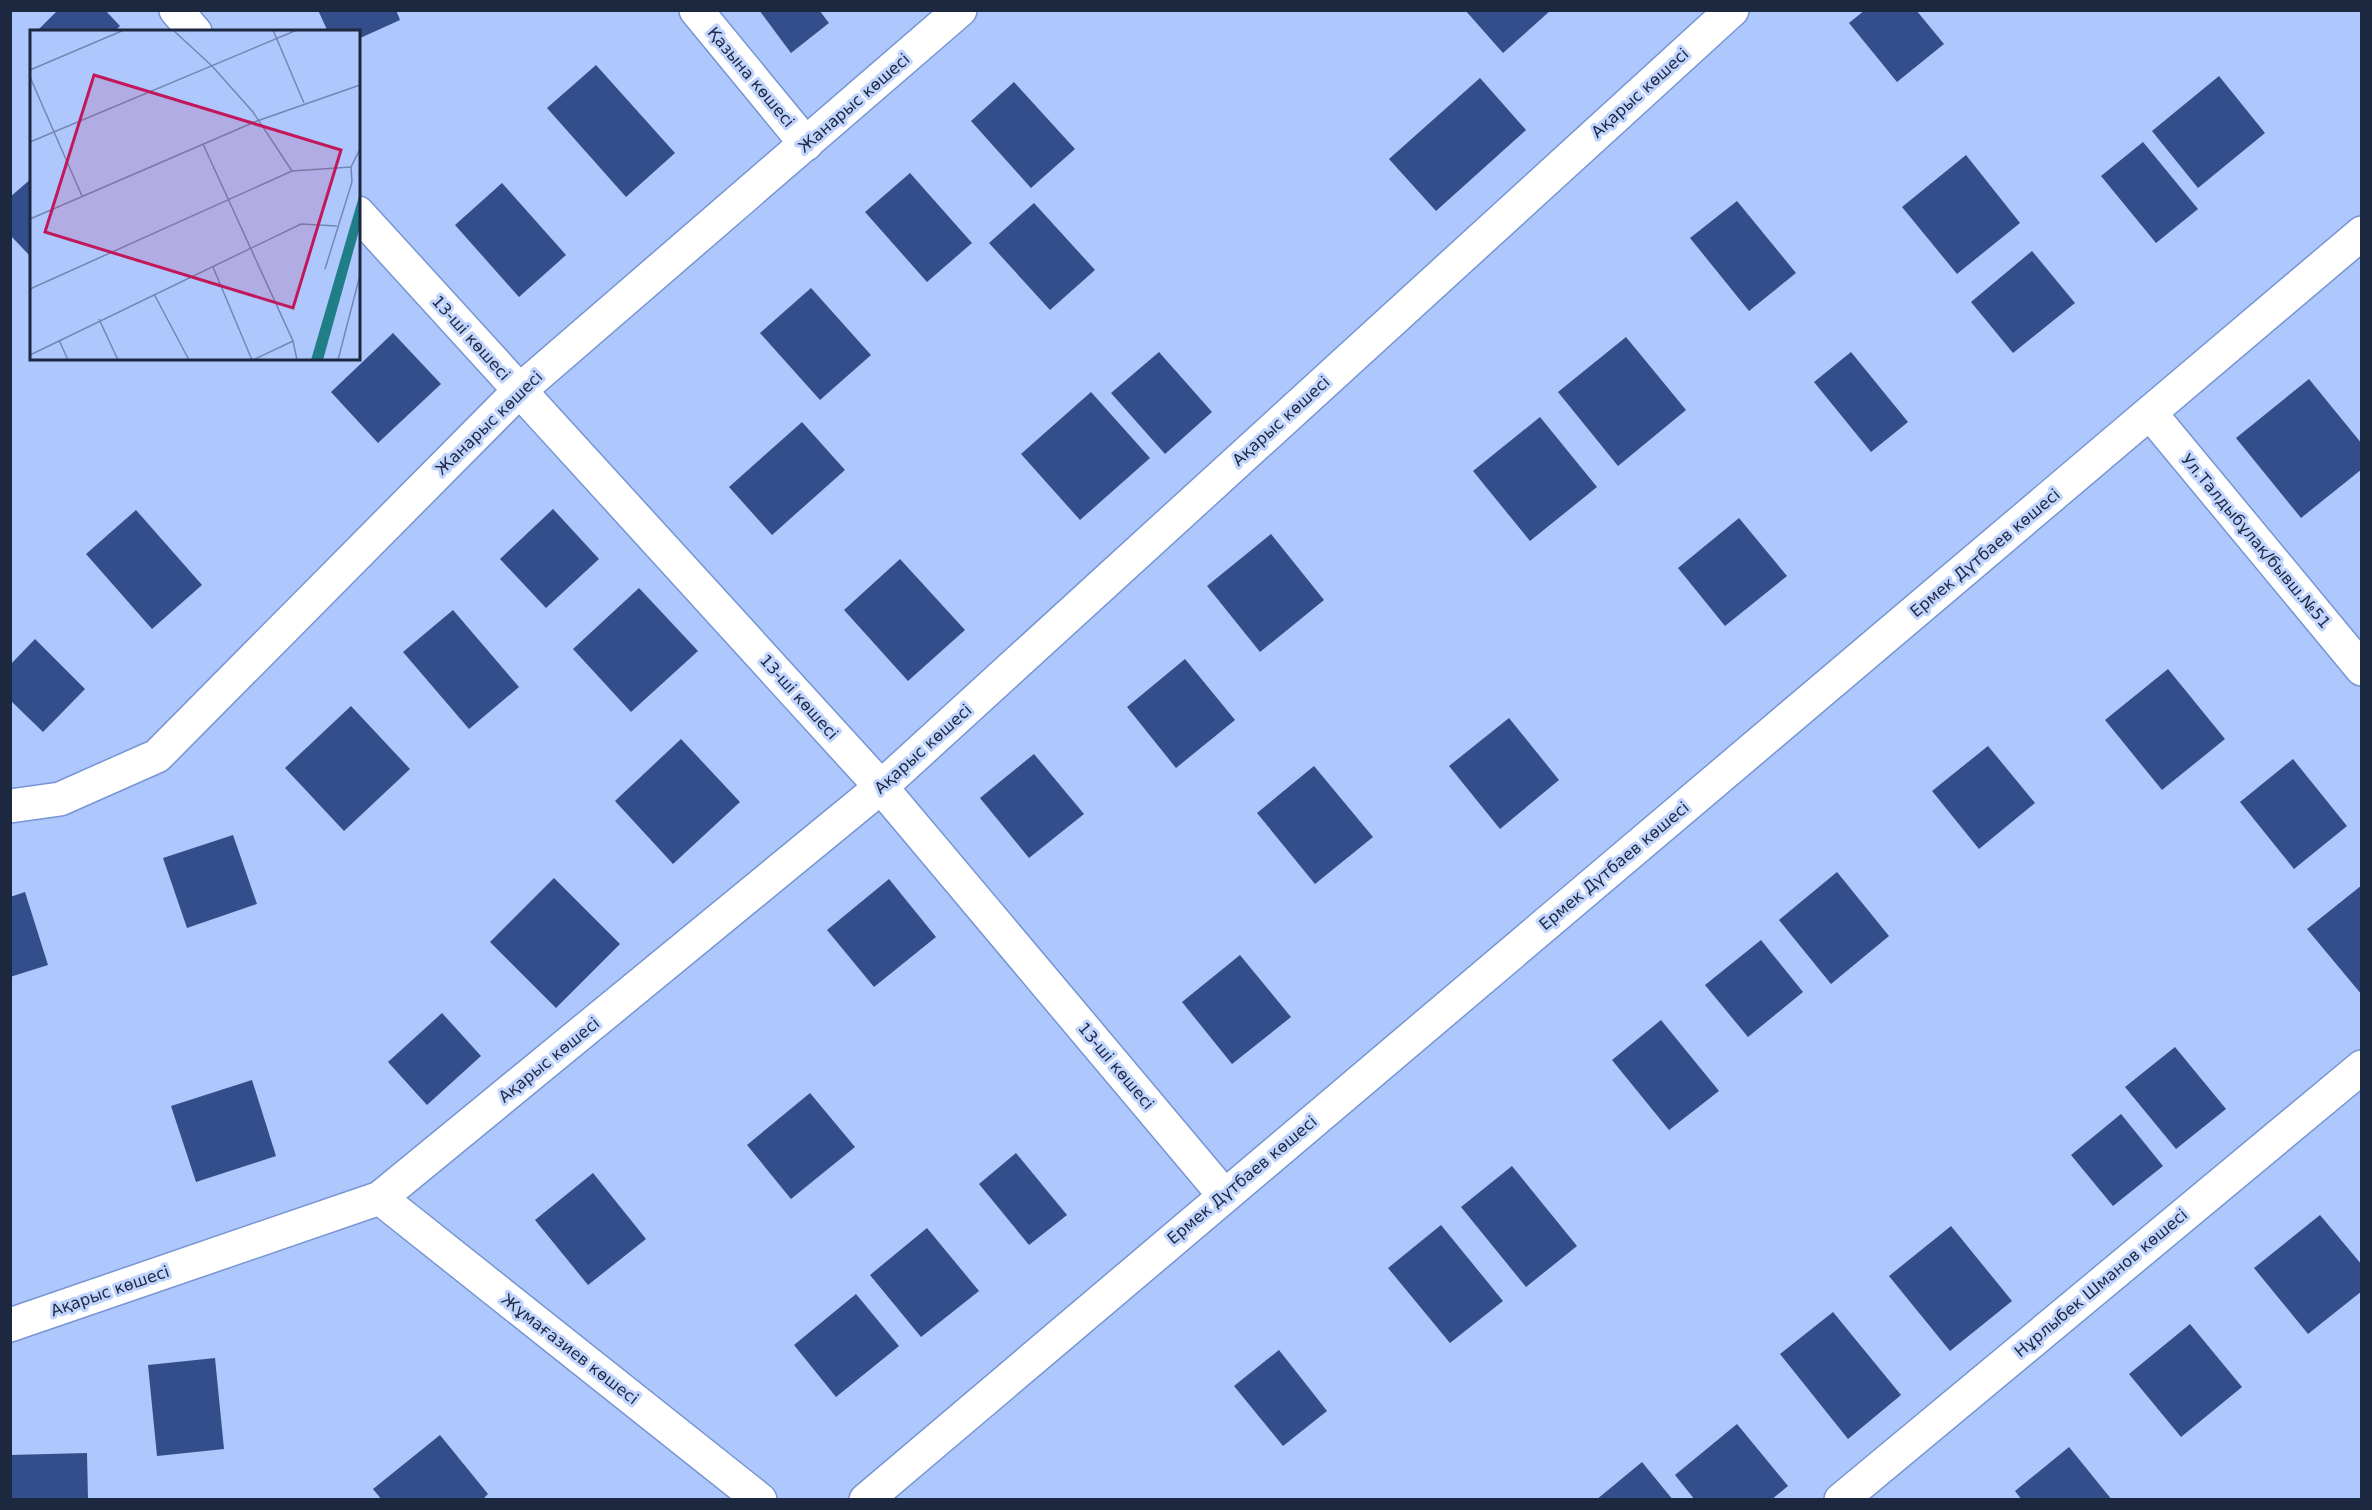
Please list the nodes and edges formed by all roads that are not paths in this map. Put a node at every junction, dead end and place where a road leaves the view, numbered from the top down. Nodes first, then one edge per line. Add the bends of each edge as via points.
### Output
1 (177, 10) edge
2 (696, 10) edge
3 (960, 10) edge
4 (1732, 10) edge
5 (193, 30) edge
6 (806, 144) junction
7 (360, 215) edge
8 (2361, 233) edge
9 (519, 391) junction
10 (2150, 413) junction
11 (2361, 669) edge
12 (881, 787) junction
13 (10, 806) edge
14 (2361, 1067) edge
15 (1224, 1195) junction
16 (380, 1198) junction
17 (10, 1325) edge
18 (760, 1500) edge
19 (866, 1500) edge
20 (1841, 1500) edge

1 - 5 street
2 - 6 street, Қазына көшесі
3 - 6 street, Жанарыс көшесі
4 - 12 street, Ақарыс көшесi
6 - 9 street, Жанарыс көшесі
7 - 9 street, 13-ші көшесi
8 - 10 street, Ермек Дүтбаев көшесi
9 - 12 street, 13-ші көшесi
9 - 13 street, Жанарыс көшесі via 157,756 60,799
10 - 11 street, Ул.Талдыбұлақ/бывш.№51
10 - 15 street, Ермек Дүтбаев көшесi
12 - 15 street, 13-ші көшесi
12 - 16 street, Ақарыс көшесi
14 - 20 street, Нұрлыбек Шманов көшесі
15 - 19 street, Ермек Дүтбаев көшесi
16 - 17 street, Ақарыс көшесi
16 - 18 street, Жұмағазиев көшесі

